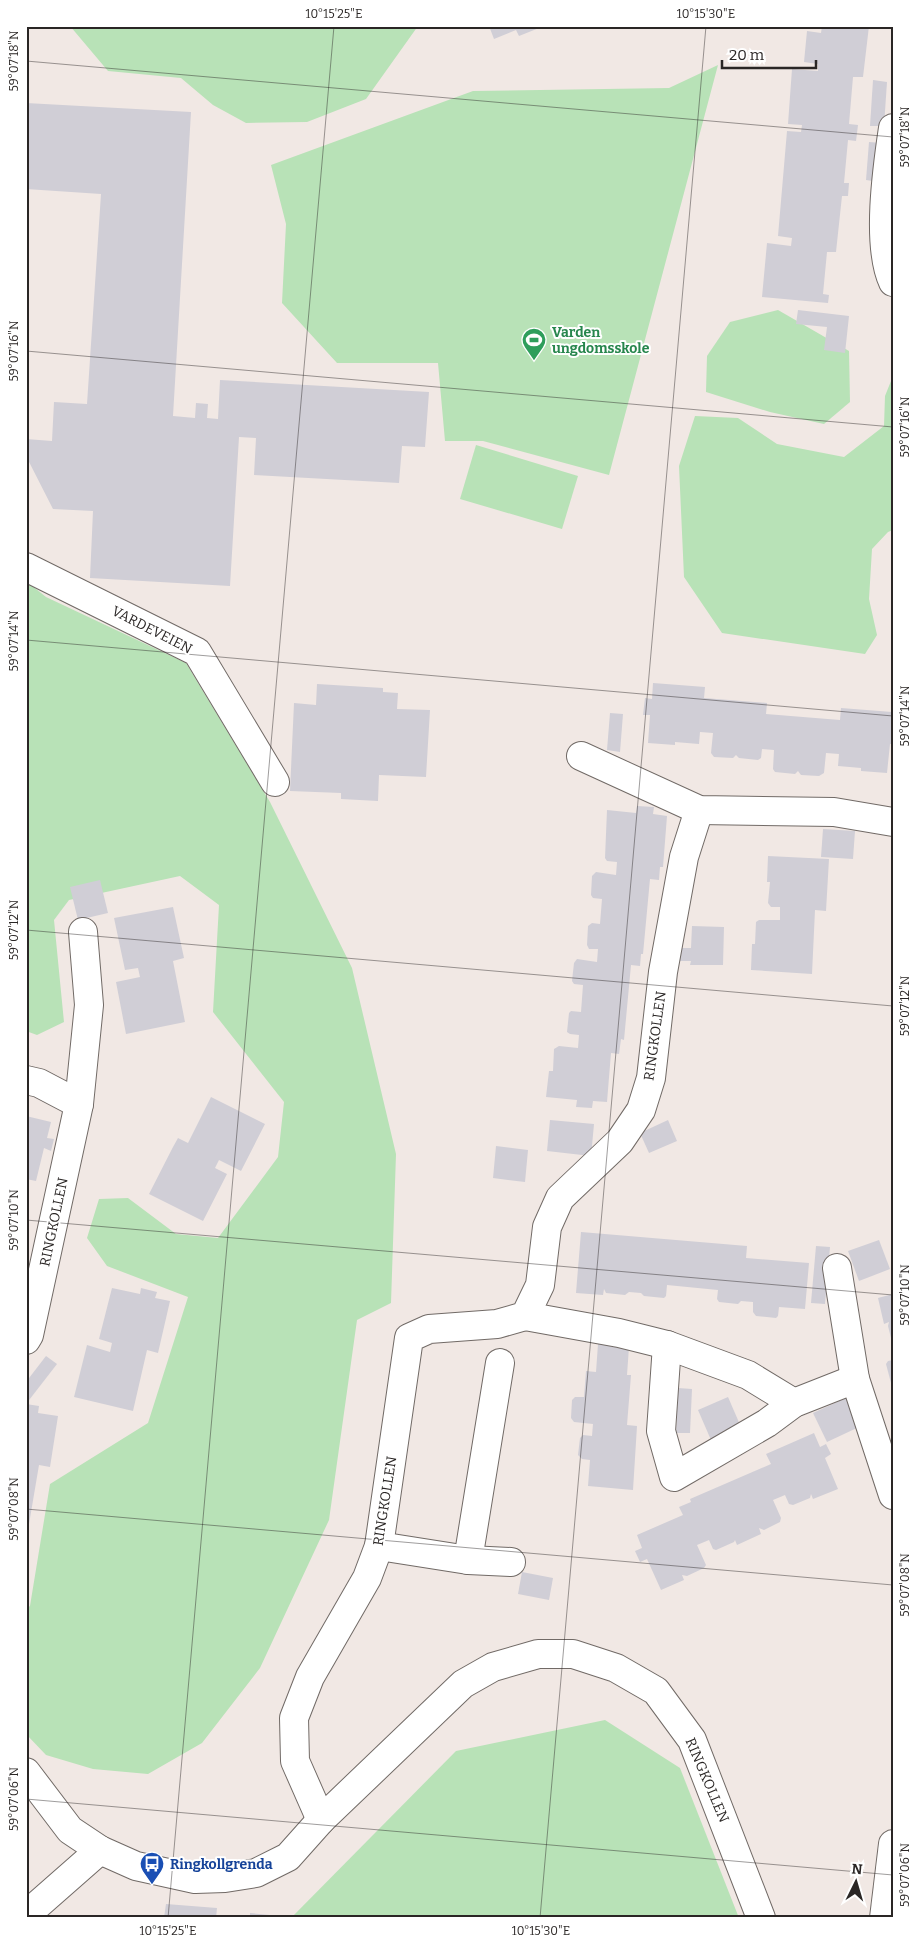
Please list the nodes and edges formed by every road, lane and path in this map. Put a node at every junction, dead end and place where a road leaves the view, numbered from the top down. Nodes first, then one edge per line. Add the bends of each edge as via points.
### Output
1 (893, 128) edge
2 (893, 282) edge
3 (26, 568) edge
4 (581, 756) dead end
5 (275, 782) dead end
6 (699, 810) junction
7 (893, 822) edge
8 (83, 932) dead end
9 (26, 1080) edge
10 (79, 1104) junction
11 (837, 1268) dead end
12 (526, 1316) junction
13 (26, 1340) edge
14 (667, 1345) junction
15 (500, 1363) dead end
16 (855, 1379) junction
17 (794, 1403) junction
18 (893, 1495) edge
19 (379, 1546) junction
20 (468, 1560) junction
21 (511, 1562) dead end
22 (26, 1772) edge
23 (321, 1820) junction
24 (893, 1844) edge
25 (100, 1850) junction
26 (28, 1918) edge
27 (760, 1918) edge
28 (884, 1918) edge

1 - 2 street via 886,179 884,233 888,273
3 - 5 street, VARDEVEIEN via 197,652
4 - 6 street
6 - 7 street via 834,812
6 - 12 street, RINGKOLLEN via 684,857 663,972 651,1078 641,1110 620,1141 560,1198 547,1227 540,1285
8 - 10 street, RINGKOLLEN via 89,1005
9 - 10 street
10 - 13 street, RINGKOLLEN
11 - 16 street
12 - 14 street, RINGKOLLEN
12 - 19 street, RINGKOLLEN via 497,1324 429,1329 409,1338
14 - 17 street, RINGKOLLEN via 748,1375
14 - 17 street via 661,1431 674,1477 767,1423
15 - 20 street
16 - 17 street
16 - 18 street
19 - 20 street
19 - 23 street, RINGKOLLEN via 367,1578 310,1677 294,1718 295,1761
20 - 21 street
22 - 25 street, RINGKOLLEN via 70,1830
23 - 25 street, RINGKOLLEN via 288,1857 256,1873 225,1878 195,1879 136,1866
23 - 27 street, RINGKOLLEN via 463,1684 493,1667 538,1654 573,1654 616,1668 656,1691 692,1740
24 - 28 street
25 - 26 street via 34,1908

